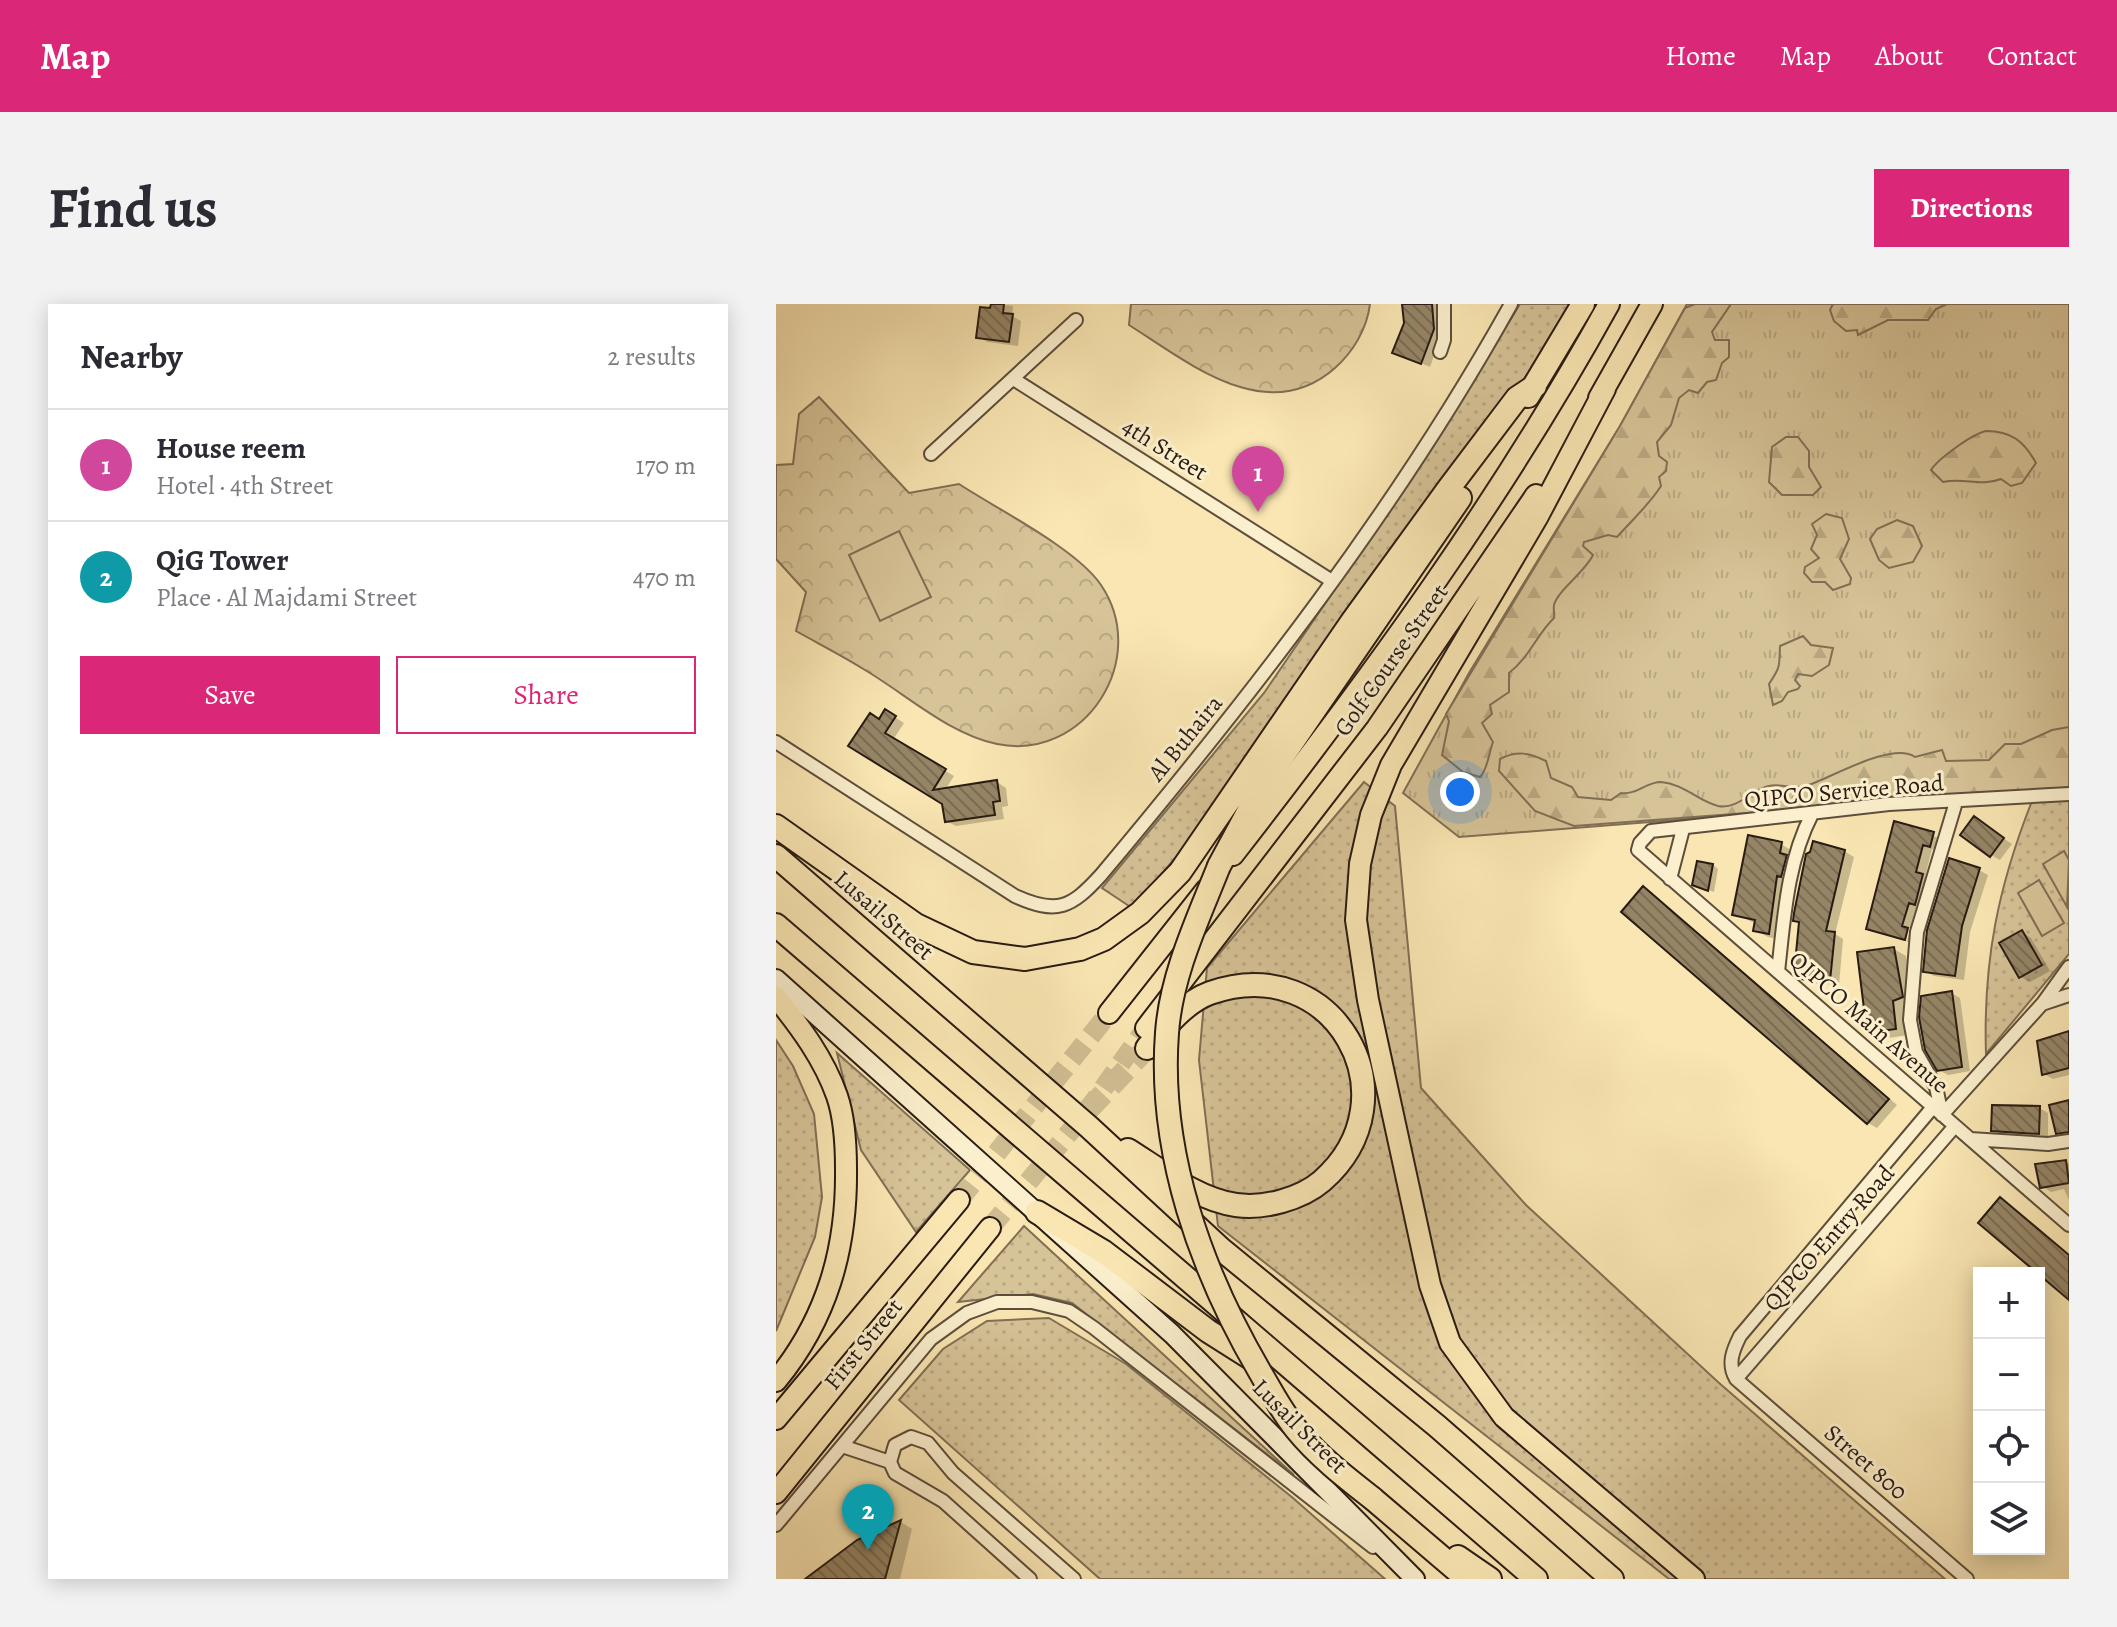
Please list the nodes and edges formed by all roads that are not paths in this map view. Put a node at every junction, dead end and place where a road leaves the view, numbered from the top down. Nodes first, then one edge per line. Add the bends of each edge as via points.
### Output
1 (1444, 304) edge
2 (1511, 304) edge
3 (1583, 304) edge
4 (1609, 304) edge
5 (1652, 304) edge
6 (1076, 320) dead end
7 (1440, 352) dead end
8 (1015, 380) junction
9 (1535, 386) junction
10 (1605, 389) junction
11 (931, 454) dead end
12 (1332, 581) junction
13 (776, 742) edge
14 (2069, 794) edge
15 (1956, 802) junction
16 (1812, 814) junction
17 (776, 826) edge
18 (1683, 829) junction
19 (776, 856) edge
20 (1670, 879) junction
21 (776, 925) edge
22 (2069, 967) edge
23 (1778, 972) junction
24 (776, 979) edge
25 (2069, 995) edge
26 (776, 997) edge
27 (2042, 1004) junction
28 (1109, 1013) tunnel mouth
29 (1146, 1038) joint
30 (1938, 1111) junction
31 (1955, 1126) junction
32 (1089, 1127) junction
33 (1970, 1139) junction
34 (2069, 1141) edge
35 (1883, 1171) junction
36 (1902, 1187) junction
37 (959, 1200) tunnel mouth
38 (1037, 1212) junction
39 (2069, 1225) edge
40 (990, 1228) tunnel mouth
41 (1010, 1300) joint
42 (1736, 1379) junction
43 (776, 1381) edge
44 (1343, 1416) junction
45 (776, 1419) edge
46 (842, 1446) junction
47 (890, 1462) junction
48 (776, 1493) edge
49 (1380, 1504) junction
50 (776, 1525) edge
51 (1030, 1579) edge
52 (1074, 1579) edge
53 (1415, 1579) edge
54 (1467, 1579) edge
55 (1490, 1579) edge
56 (1536, 1579) edge
57 (1612, 1579) edge
58 (1694, 1579) edge
59 (1967, 1579) edge

1 - 7 street
2 - 12 street, Al Buhaira via 1409,470
3 - 9 highway
4 - 28 main road, Golf Course Street via 1514,463 1404,628
5 - 10 main road, Golf Course Street
6 - 8 street
8 - 11 street
8 - 12 street, 4th Street
9 - 17 highway via 1517,398 1440,500 1180,872 1140,913 1104,939 1025,959 973,952 916,925
9 - 49 highway, bridge via 1261,788 1219,866 1179,971 1167,1031 1175,1158 1228,1313 1295,1428
10 - 29 main road, Golf Course Street via 1377,728
10 - 58 main road via 1537,518 1391,765 1368,827 1356,920 1371,1015 1430,1285 1450,1343 1504,1417
12 - 13 street, Al Buhaira via 1147,820 1085,892 1058,907 1015,896
14 - 15 street, QIPCO Service Road
15 - 16 street, QIPCO Service Road
15 - 30 street via 1917,932 1910,1020 1916,1052 1936,1087
16 - 18 street, QIPCO Service Road
16 - 23 street via 1787,899
18 - 20 street
18 - 20 street, QIPCO Main Avenue via 1651,831 1638,847
19 - 32 highway, Lusail Street
20 - 23 street, QIPCO Main Avenue
21 - 44 highway, Lusail Street
22 - 27 street
23 - 30 street, QIPCO Main Avenue
24 - 38 street, Lusail Street
25 - 27 street
26 - 43 main road via 809,1039 837,1097 846,1152 844,1235 824,1304
27 - 30 street
29 - 32 highway via 1208,993 1243,985 1284,986 1313,1001 1340,1027 1358,1057 1363,1097 1357,1131 1343,1162 1311,1190 1276,1203 1236,1205 1200,1193
30 - 31 street, QIPCO Main Avenue
30 - 35 street
31 - 33 street, QIPCO Main Avenue
31 - 36 street, QIPCO Entry Road
32 - 57 highway, Lusail Street via 1221,1249 1437,1426
33 - 34 street
33 - 39 street, QIPCO Main Avenue
35 - 36 street
35 - 42 street via 1740,1336 1731,1362
36 - 42 street, QIPCO Entry Road
37 - 45 main road, First Street
38 - 44 highway via 1104,1252 1208,1331
38 - 53 street, Lusail Street via 1172,1334
40 - 48 main road, First Street
41 - 46 street, First Street via 984,1305 931,1339
41 - 53 street, Lusail Street via 1069,1311 1094,1328
42 - 59 street, Street 800
44 - 56 highway, Lusail Street
46 - 47 street
46 - 50 street, First Street
47 - 51 street via 899,1477 943,1501
47 - 52 street via 900,1441 923,1440
49 - 54 highway
49 - 55 highway

